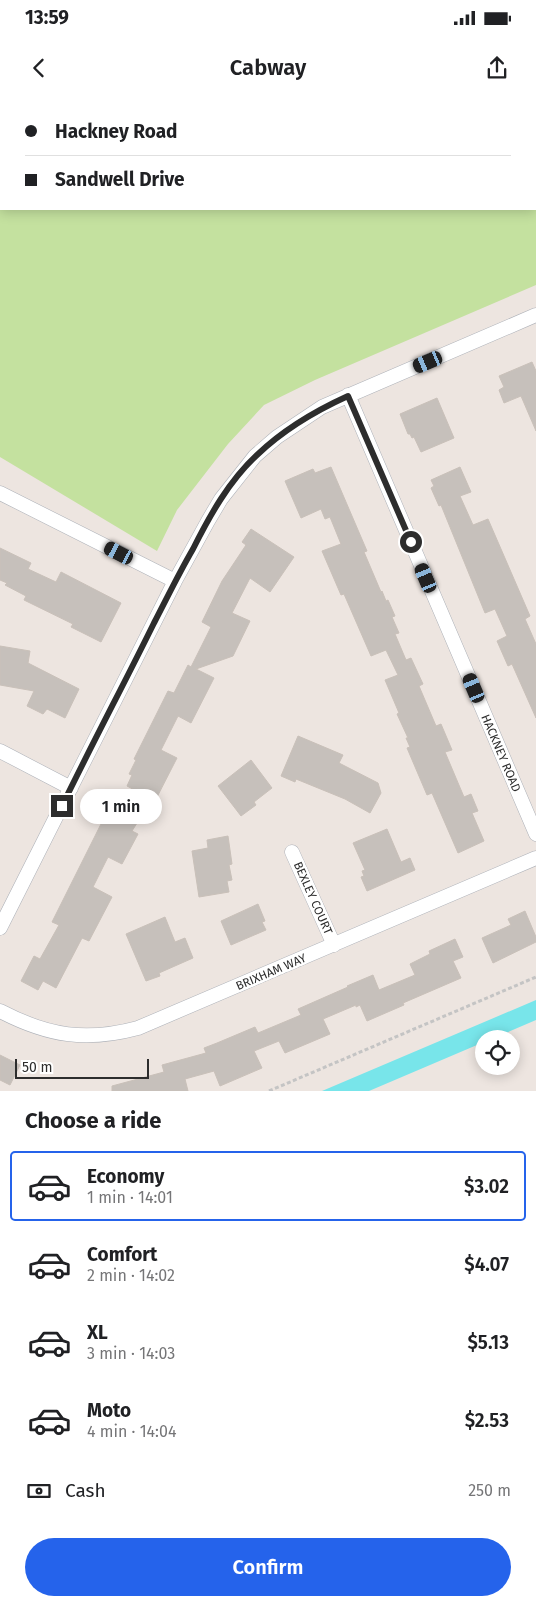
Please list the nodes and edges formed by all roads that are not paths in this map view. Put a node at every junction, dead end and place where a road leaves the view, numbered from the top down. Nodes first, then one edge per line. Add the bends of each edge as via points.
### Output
1 (536, 315) edge
2 (348, 396) junction
3 (0, 493) edge
4 (175, 581) junction
5 (0, 751) edge
6 (71, 788) junction
7 (536, 834) edge
8 (292, 852) dead end
9 (536, 858) edge
10 (0, 928) edge
11 (334, 945) junction
12 (0, 1011) edge

1 - 2 street
2 - 4 street via 299,422 255,456 221,498
2 - 7 street, HACKNEY ROAD
3 - 4 street
4 - 6 street
5 - 6 street
6 - 10 street
8 - 11 street, BEXLEY COURT
9 - 11 street, BRIXHAM WAY
11 - 12 street, BRIXHAM WAY via 158,1021 119,1033 76,1035 52,1032 30,1026

